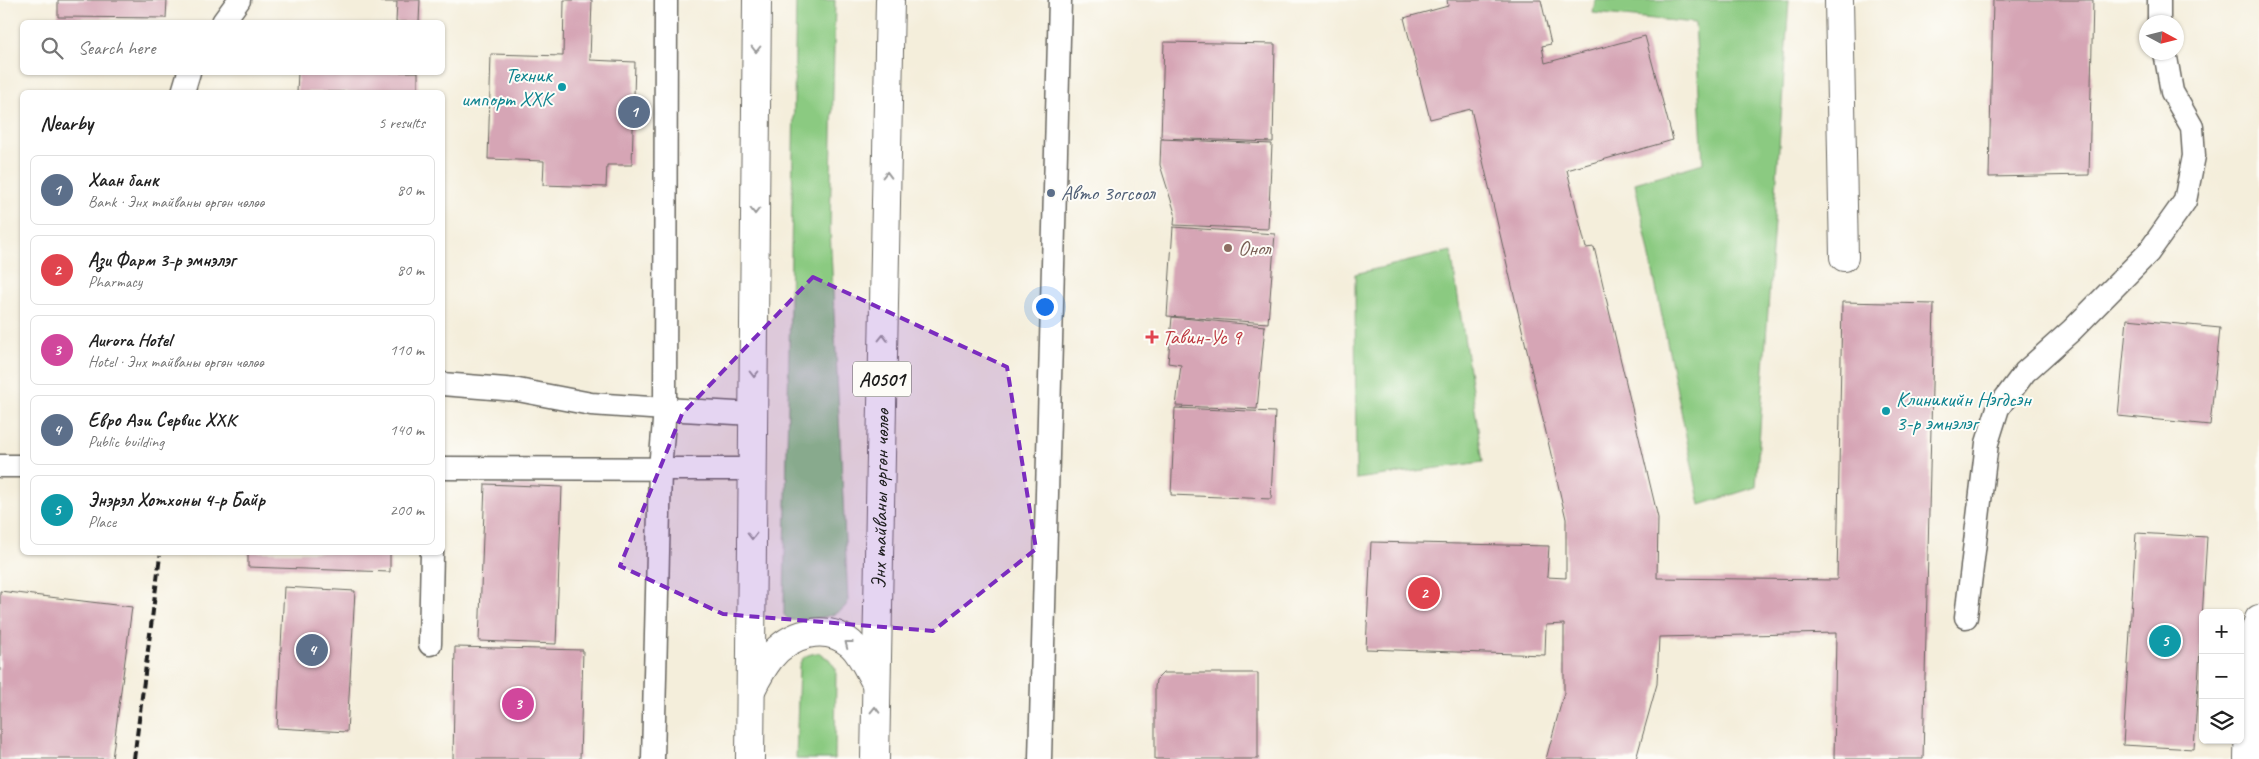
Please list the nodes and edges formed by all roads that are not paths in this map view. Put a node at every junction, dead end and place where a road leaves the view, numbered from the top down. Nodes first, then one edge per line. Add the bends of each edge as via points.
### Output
1 (239, 0) edge
2 (666, 0) edge
3 (757, 0) edge
4 (890, 0) edge
5 (1060, 0) edge
6 (1839, 0) edge
7 (2159, 0) edge
8 (2159, 15) edge
9 (224, 20) edge
10 (2166, 60) edge
11 (188, 75) edge
12 (184, 90) edge
13 (1844, 257) dead end
14 (445, 384) edge
15 (665, 409) junction
16 (753, 414) junction
17 (0, 466) edge
18 (20, 466) edge
19 (445, 468) edge
20 (660, 469) junction
21 (753, 469) junction
22 (432, 555) edge
23 (1966, 616) dead end
24 (2259, 619) edge
25 (430, 644) dead end
26 (876, 683) junction
27 (751, 688) junction
28 (653, 759) edge
29 (750, 759) edge
30 (875, 759) edge
31 (1040, 759) edge
32 (2248, 759) edge

1 - 9 lane
2 - 15 lane
3 -> 16 main road
26 -> 4 main road, Энх тайваны өргөн чөлөө / A0501
5 - 31 lane
6 - 13 main road
7 - 8 lane
10 - 23 lane via 2172,92 2192,126 2194,156 2185,201 2148,252 2072,330 2025,372 1998,408 1987,444
11 - 12 lane
14 - 15 lane via 518,390 592,404
15 - 16 lane
15 - 20 lane
16 - 21 main road
17 - 18 lane
19 - 20 lane
20 - 21 lane
20 - 28 lane
21 -> 27 main road
22 - 25 lane
24 - 32 main road via 2251,642
26 -> 27 main road via 851,644 831,633 812,632 782,646 769,659
30 -> 26 main road, Энх тайваны өргөн чөлөө / A0501
27 - 29 main road

